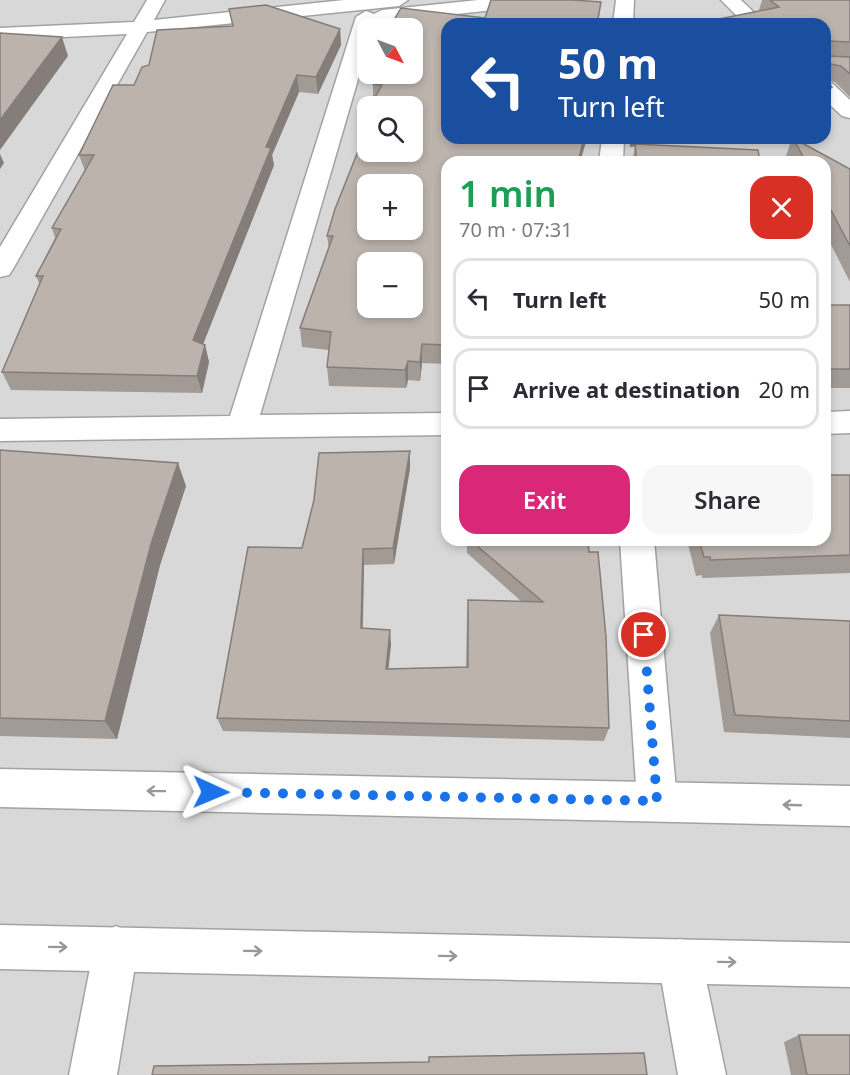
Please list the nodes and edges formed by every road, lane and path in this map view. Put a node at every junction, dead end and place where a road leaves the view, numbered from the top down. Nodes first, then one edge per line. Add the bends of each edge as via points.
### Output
1 (156, 0) edge
2 (399, 0) edge
3 (531, 0) edge
4 (625, 0) edge
5 (730, 0) edge
6 (366, 17) junction
7 (624, 18) edge
8 (750, 18) edge
9 (212, 20) junction
10 (142, 27) junction
11 (0, 34) edge
12 (831, 94) edge
13 (850, 111) edge
14 (0, 269) edge
15 (850, 422) edge
16 (831, 423) edge
17 (441, 424) edge
18 (242, 425) junction
19 (0, 430) edge
20 (637, 546) edge
21 (0, 788) edge
22 (657, 801) junction
23 (850, 806) edge
24 (0, 947) edge
25 (116, 948) junction
26 (680, 961) junction
27 (850, 965) edge
28 (93, 1075) edge
29 (702, 1075) edge

1 - 10 street
2 - 9 street
3 - 6 street
4 - 7 street
5 - 8 street
6 - 9 street
6 - 18 street
9 - 10 street
10 - 11 street
10 - 14 street
12 - 13 street
15 - 16 street
17 - 18 street
18 - 19 street
20 - 22 street
22 -> 21 street
23 -> 22 street
24 -> 25 street
25 -> 26 street
25 - 28 street
26 -> 27 street
26 - 29 street

